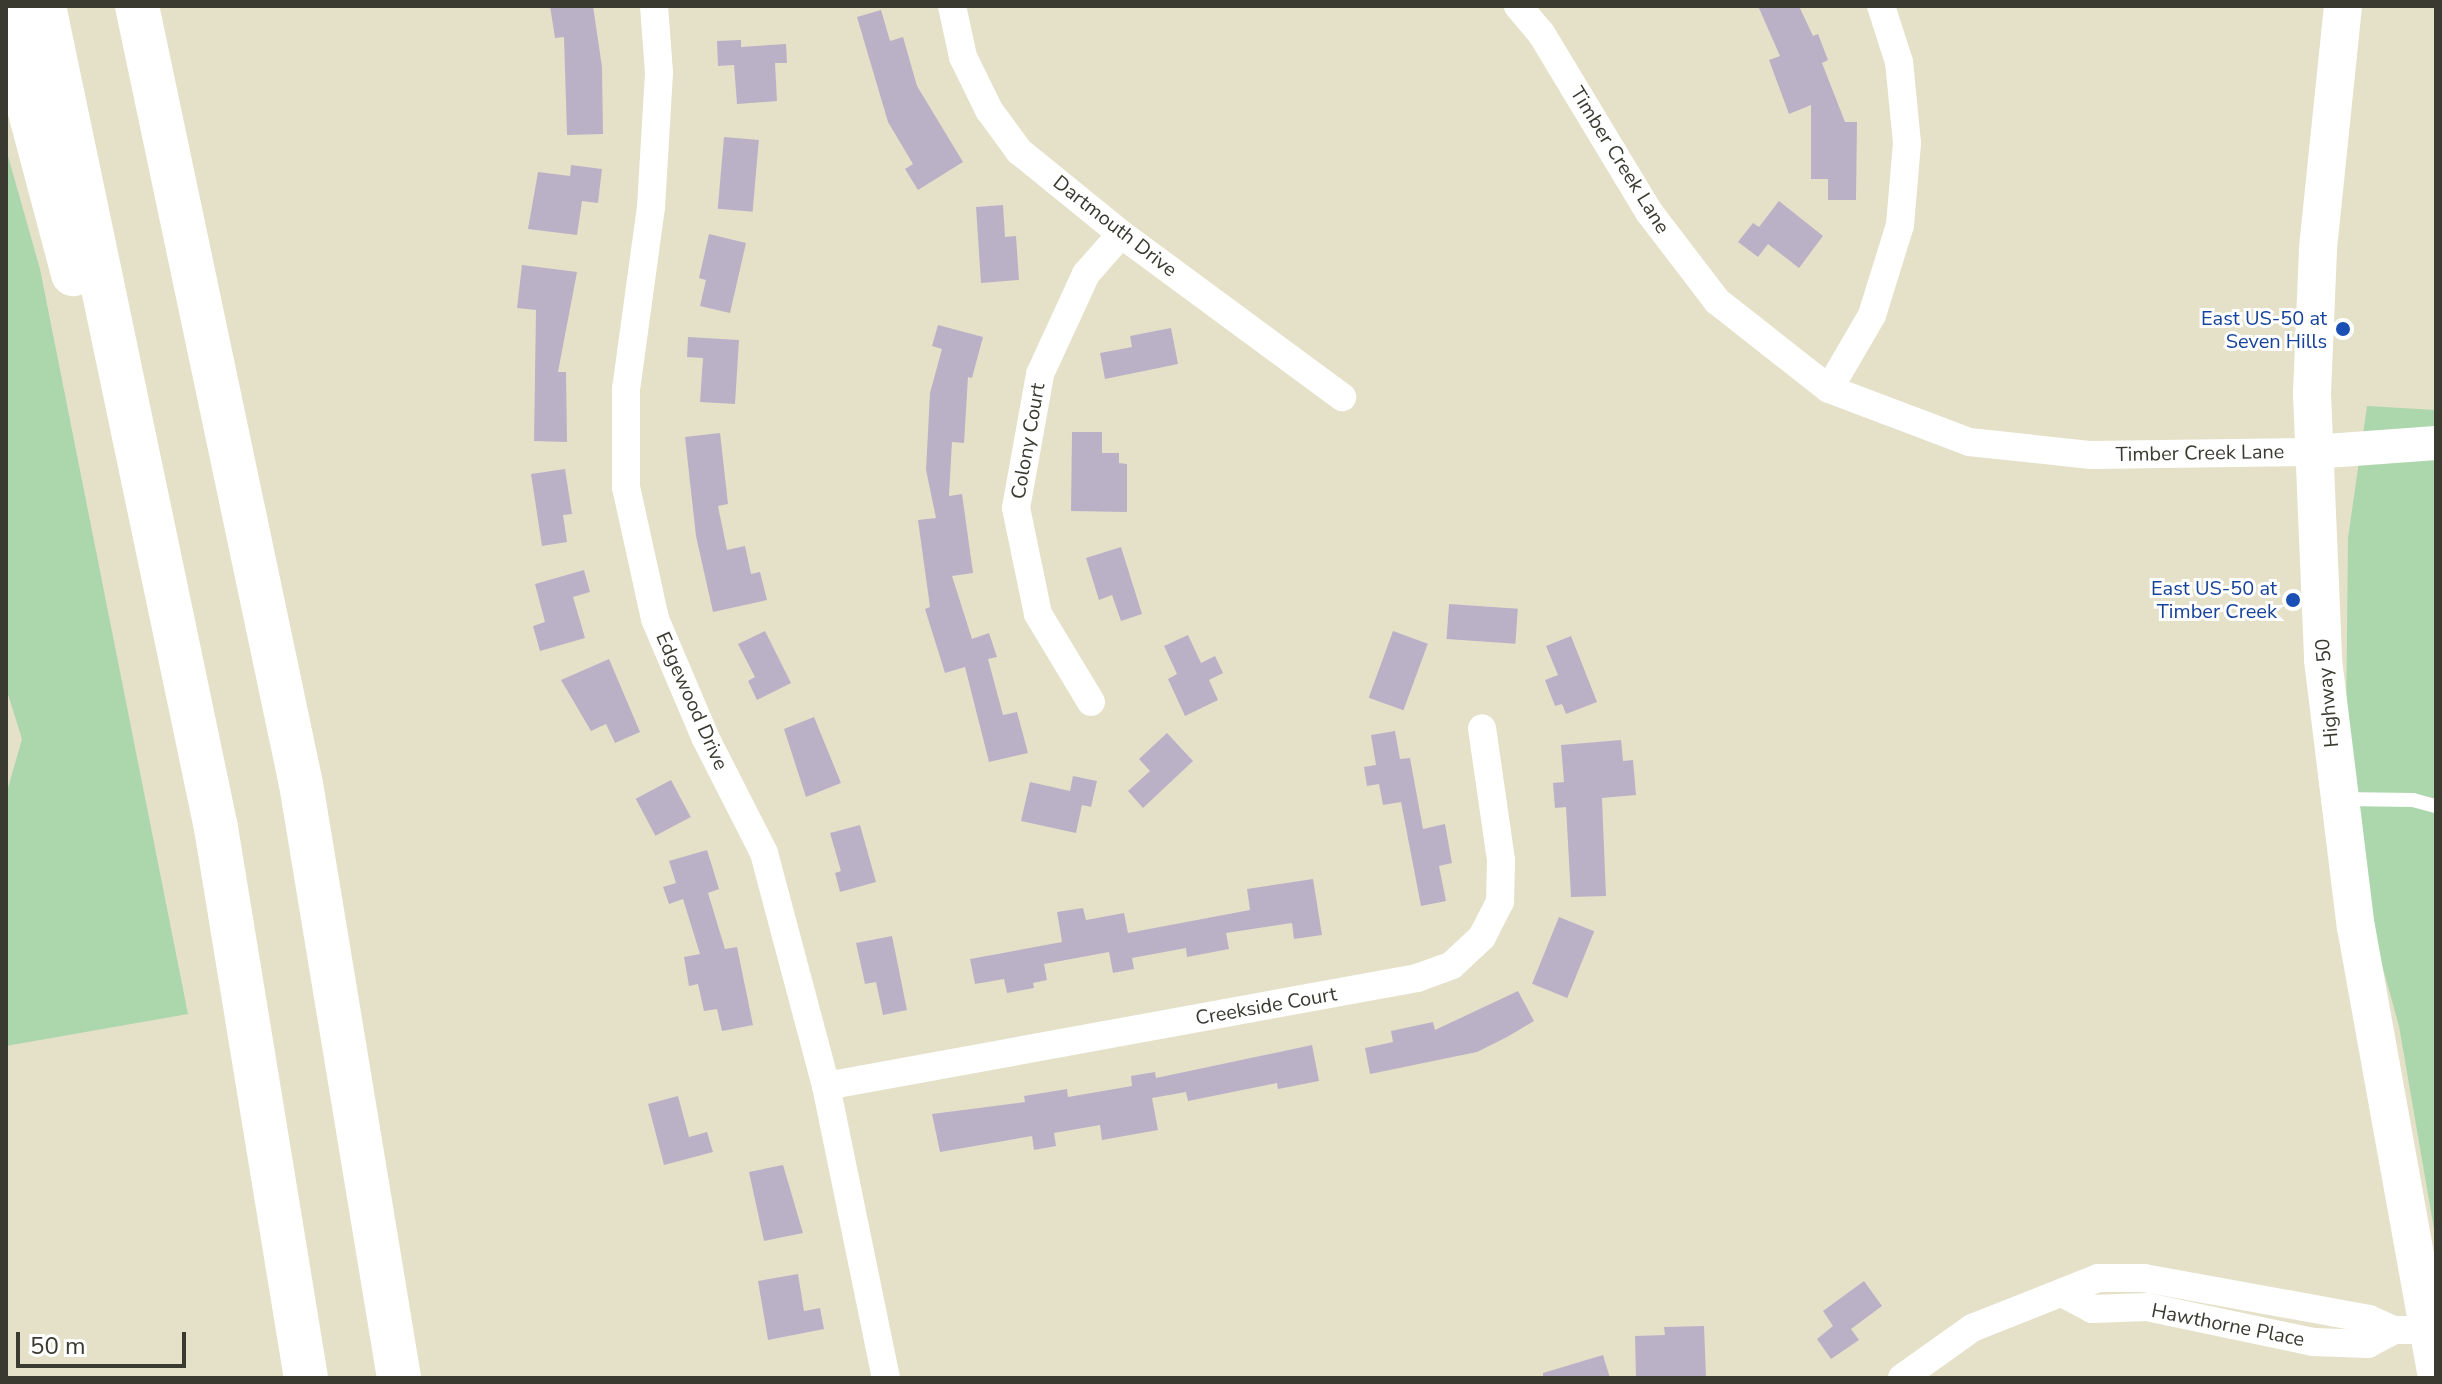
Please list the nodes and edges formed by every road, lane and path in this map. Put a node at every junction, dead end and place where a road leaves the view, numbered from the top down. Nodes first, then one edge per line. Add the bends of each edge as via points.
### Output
1 (44, 6) edge
2 (137, 6) edge
3 (654, 6) edge
4 (952, 6) edge
5 (1518, 6) edge
6 (1881, 6) edge
7 (2343, 6) edge
8 (6, 22) edge
9 (1121, 234) junction
10 (1829, 389) junction
11 (1342, 397) dead end
12 (2436, 443) edge
13 (2313, 452) junction
14 (1091, 702) dead end
15 (1482, 728) dead end
16 (2338, 799) junction
17 (2436, 806) edge
18 (248, 1007) junction
19 (826, 1086) junction
20 (2411, 1330) junction
21 (2436, 1373) edge
22 (306, 1378) edge
23 (399, 1378) edge
24 (886, 1378) edge
25 (1902, 1378) edge

1 - 18 highway via 159,548
2 - 23 highway via 301,784
3 - 19 street, Edgewood Drive via 659,73 651,207 626,389 626,487 655,619 705,737 764,853
4 - 9 street, Dartmouth Drive via 963,57 989,110 1019,151
5 - 10 street, Timber Creek Lane via 1541,33 1649,212 1717,301
6 - 10 street via 1899,62 1907,143 1900,225 1872,315
7 - 13 main road, Highway 50 via 2318,250
8 - 18 highway via 77,288 198,853
9 - 11 street, Dartmouth Drive
9 - 14 street, Colony Court via 1086,274 1040,374 1016,508 1038,614
10 - 13 street, Timber Creek Lane via 1969,442 2091,455
12 - 13 street
13 - 16 main road, Highway 50 via 2323,660
15 - 19 street, Creekside Court via 1501,860 1500,902 1482,937 1452,965 1417,978
16 - 17 lane via 2413,800
16 - 20 main road, Highway 50
18 - 22 highway
19 - 24 street, Edgewood Drive via 848,1213
20 - 21 main road, Highway 50
20 - 25 street, Hawthorne Place via 2144,1278 2098,1278 1972,1328

